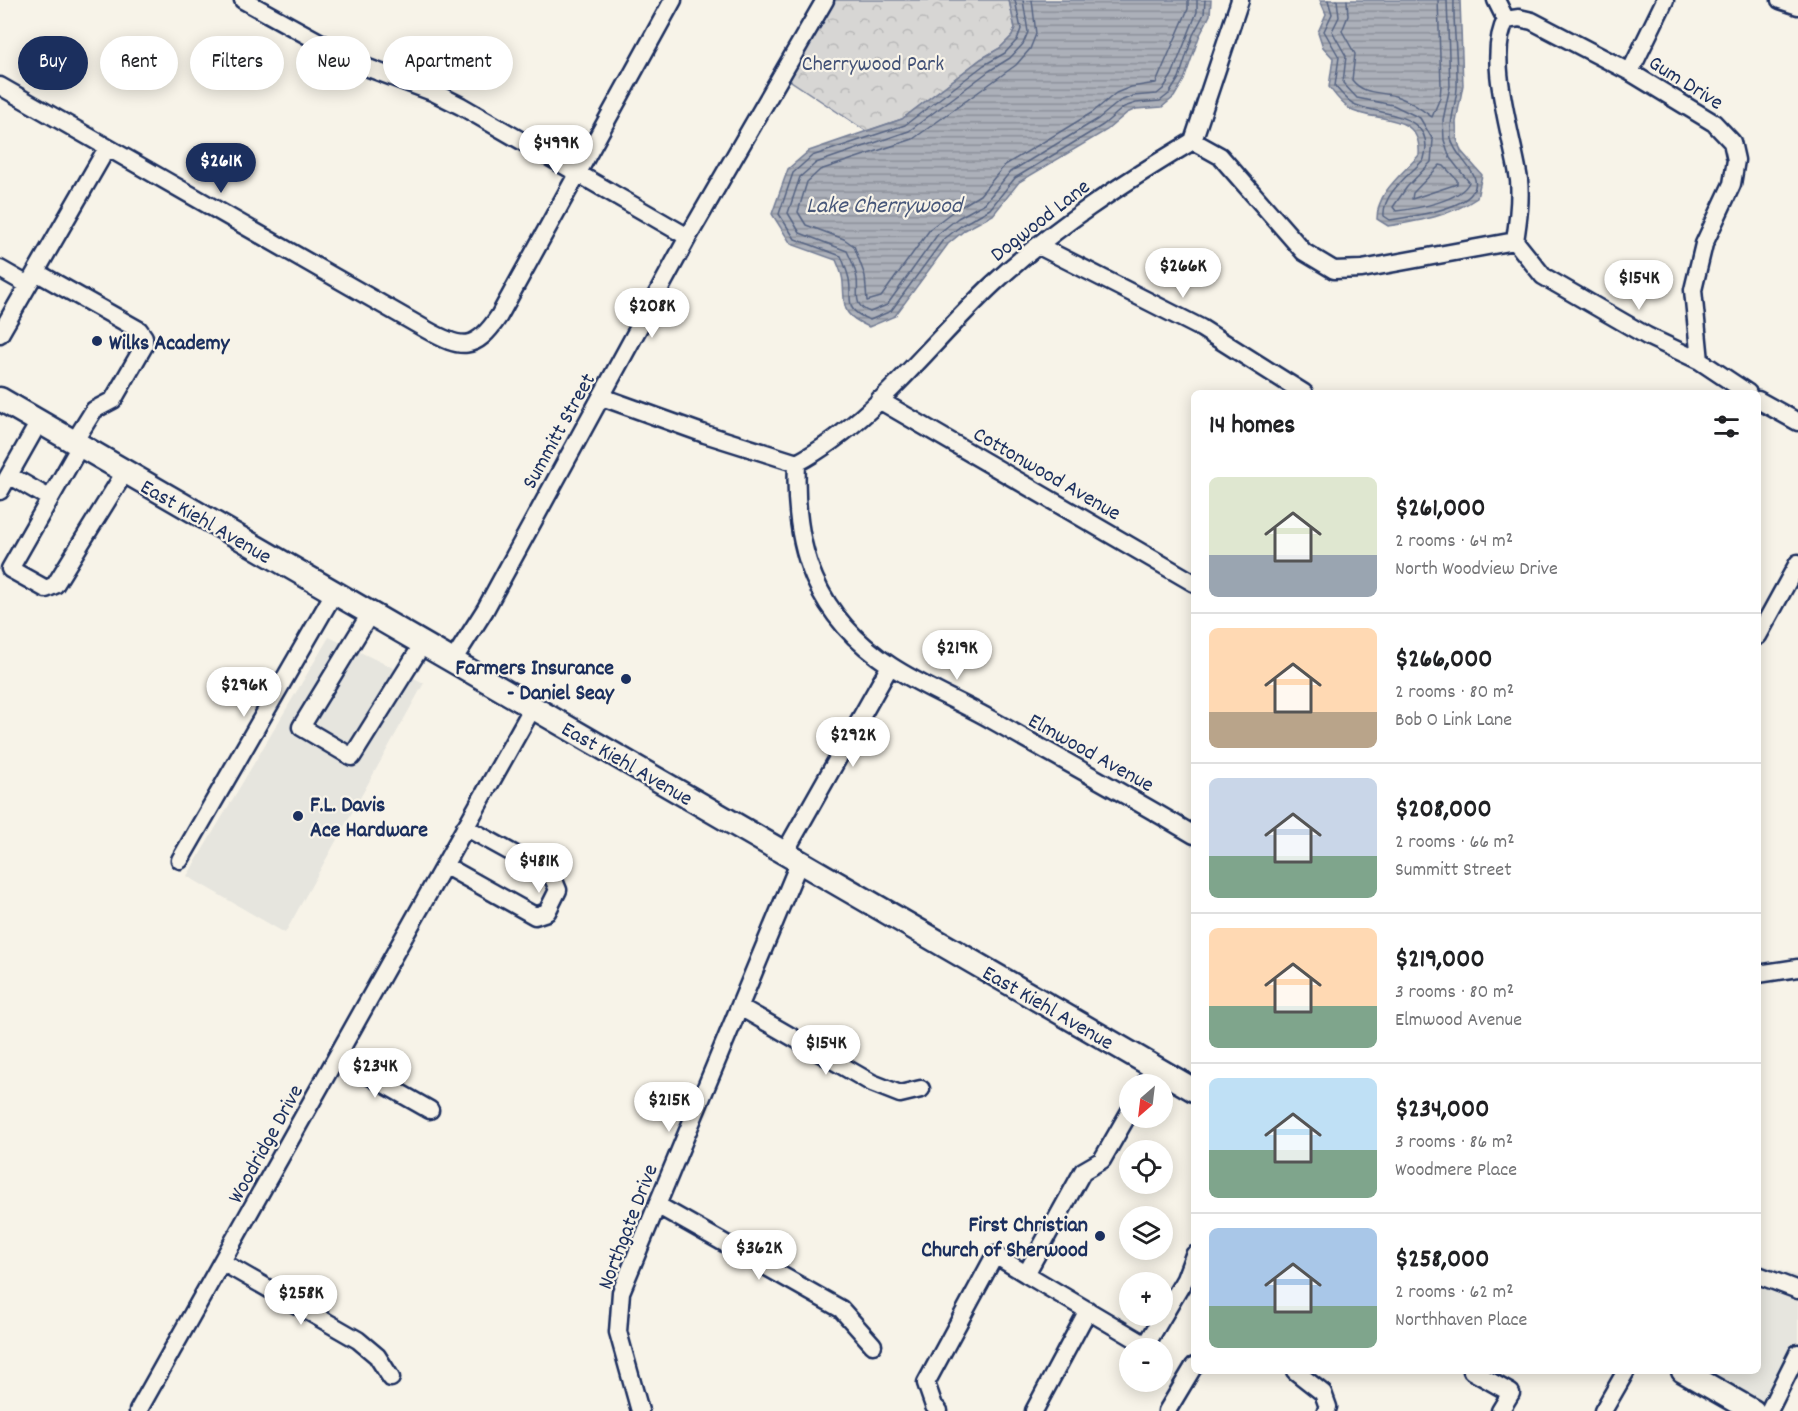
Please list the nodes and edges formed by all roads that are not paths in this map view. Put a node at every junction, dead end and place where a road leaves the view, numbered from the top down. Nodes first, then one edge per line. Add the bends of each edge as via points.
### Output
1 (243, 0) edge
2 (673, 0) edge
3 (825, 0) edge
4 (1240, 0) edge
5 (1496, 0) edge
6 (1665, 0) edge
7 (1780, 0) edge
8 (1798, 6) edge
9 (1506, 20) junction
10 (1630, 72) junction
11 (0, 86) edge
12 (1193, 141) junction
13 (107, 148) junction
14 (577, 174) junction
15 (688, 237) junction
16 (1515, 241) junction
17 (1039, 246) junction
18 (0, 269) edge
19 (32, 278) junction
20 (0, 334) edge
21 (1700, 361) junction
22 (1299, 390) edge
23 (1744, 390) edge
24 (602, 396) junction
25 (0, 399) edge
26 (879, 400) junction
27 (1761, 401) edge
28 (39, 422) junction
29 (1798, 422) edge
30 (77, 444) junction
31 (798, 463) junction
32 (125, 472) junction
33 (9, 475) junction
34 (0, 491) edge
35 (50, 498) junction
36 (1798, 563) edge
37 (5, 567) edge
38 (1191, 581) edge
39 (334, 593) junction
40 (370, 614) junction
41 (1761, 631) edge
42 (422, 645) junction
43 (452, 662) junction
44 (890, 666) junction
45 (533, 707) junction
46 (465, 827) junction
47 (1191, 833) edge
48 (792, 858) junction
49 (180, 860) dead end
50 (444, 865) junction
51 (1798, 968) edge
52 (1761, 974) edge
53 (740, 1007) junction
54 (338, 1058) junction
55 (1147, 1074) edge
56 (1173, 1083) edge
57 (921, 1089) dead end
58 (1191, 1089) edge
59 (430, 1110) dead end
60 (1120, 1128) edge
61 (657, 1205) junction
62 (222, 1262) junction
63 (1191, 1263) edge
64 (1026, 1274) junction
65 (1761, 1276) edge
66 (1798, 1290) edge
67 (1088, 1310) junction
68 (873, 1345) dead end
69 (1798, 1353) edge
70 (1191, 1371) edge
71 (1304, 1374) edge
72 (1478, 1374) edge
73 (1624, 1374) edge
74 (1688, 1374) edge
75 (391, 1378) dead end
76 (138, 1411) edge
77 (640, 1411) edge
78 (939, 1411) edge
79 (1034, 1411) edge
80 (1167, 1411) edge
81 (1326, 1411) edge
82 (1500, 1411) edge
83 (1604, 1411) edge
84 (1753, 1411) edge
85 (1769, 1411) edge

1 - 14 street via 363,66 461,106
2 - 14 street
3 - 15 street, Summitt Street
4 - 12 street
5 - 9 street
6 - 10 street
7 - 8 street
9 - 10 street, Gum Drive via 1532,21
9 - 16 street via 1499,37 1500,78 1519,182
10 - 21 street, Gum Drive via 1714,123 1732,142 1736,160 1732,184 1704,244 1693,290
11 - 13 street
12 - 16 street via 1220,156 1304,252 1334,270 1362,269
12 - 17 street, Dogwood Lane via 1125,183
13 - 14 street via 460,345 479,340 490,329
13 - 19 street
14 - 15 street
15 - 24 street, Summitt Street
16 - 21 street via 1543,276 1647,336
17 - 22 street via 1201,327
17 - 26 street, Dogwood Lane via 994,283
18 - 19 street
19 - 20 street
19 - 30 street via 70,291 139,330 144,337 144,346 113,400 94,410
21 - 23 street
24 - 31 street
24 - 43 street, Summitt Street via 485,610
25 - 28 main road, East Kiehl Avenue
26 - 31 street, Dogwood Lane via 841,435
26 - 38 street, Cottonwood Avenue
27 - 29 street
28 - 30 main road, East Kiehl Avenue
28 - 33 street
30 - 32 main road, East Kiehl Avenue
30 - 35 street
31 - 44 street, Elmwood Avenue via 797,518 810,572 855,639
32 - 37 street via 55,585 46,589
32 - 39 main road, East Kiehl Avenue
33 - 34 street
33 - 35 street
35 - 37 street
36 - 41 street
39 - 40 main road, East Kiehl Avenue
39 - 49 street
40 - 42 main road, East Kiehl Avenue
40 - 42 street via 302,727 352,758
42 - 43 main road, East Kiehl Avenue
43 - 45 main road, East Kiehl Avenue
44 - 47 street, Elmwood Avenue
44 - 48 street, Northgate Drive
45 - 46 street, Woodridge Drive
45 - 48 main road, East Kiehl Avenue
46 - 50 street, Woodridge Drive
46 - 50 street via 545,871 558,890 554,902 547,912 535,916
48 - 53 street, Northgate Drive
48 - 55 main road, East Kiehl Avenue
50 - 54 street, Woodridge Drive
51 - 52 street
53 - 57 street via 872,1083 900,1094
53 - 61 street, Northgate Drive
54 - 59 street
54 - 62 street, Woodridge Drive
56 - 58 main road, East Kiehl Avenue
60 - 64 street via 1102,1161 1083,1172
61 - 68 street via 841,1309
61 - 77 street, Northgate Drive via 626,1276 617,1318
62 - 75 street via 358,1340 377,1356
62 - 76 street, Woodridge Drive
63 - 67 street via 1146,1345
64 - 67 street
64 - 78 street via 995,1255 926,1383
65 - 66 street
67 - 79 street
69 - 85 street
70 - 80 street
71 - 81 street via 1323,1393
72 - 82 street via 1511,1392
73 - 83 street
74 - 84 main road

